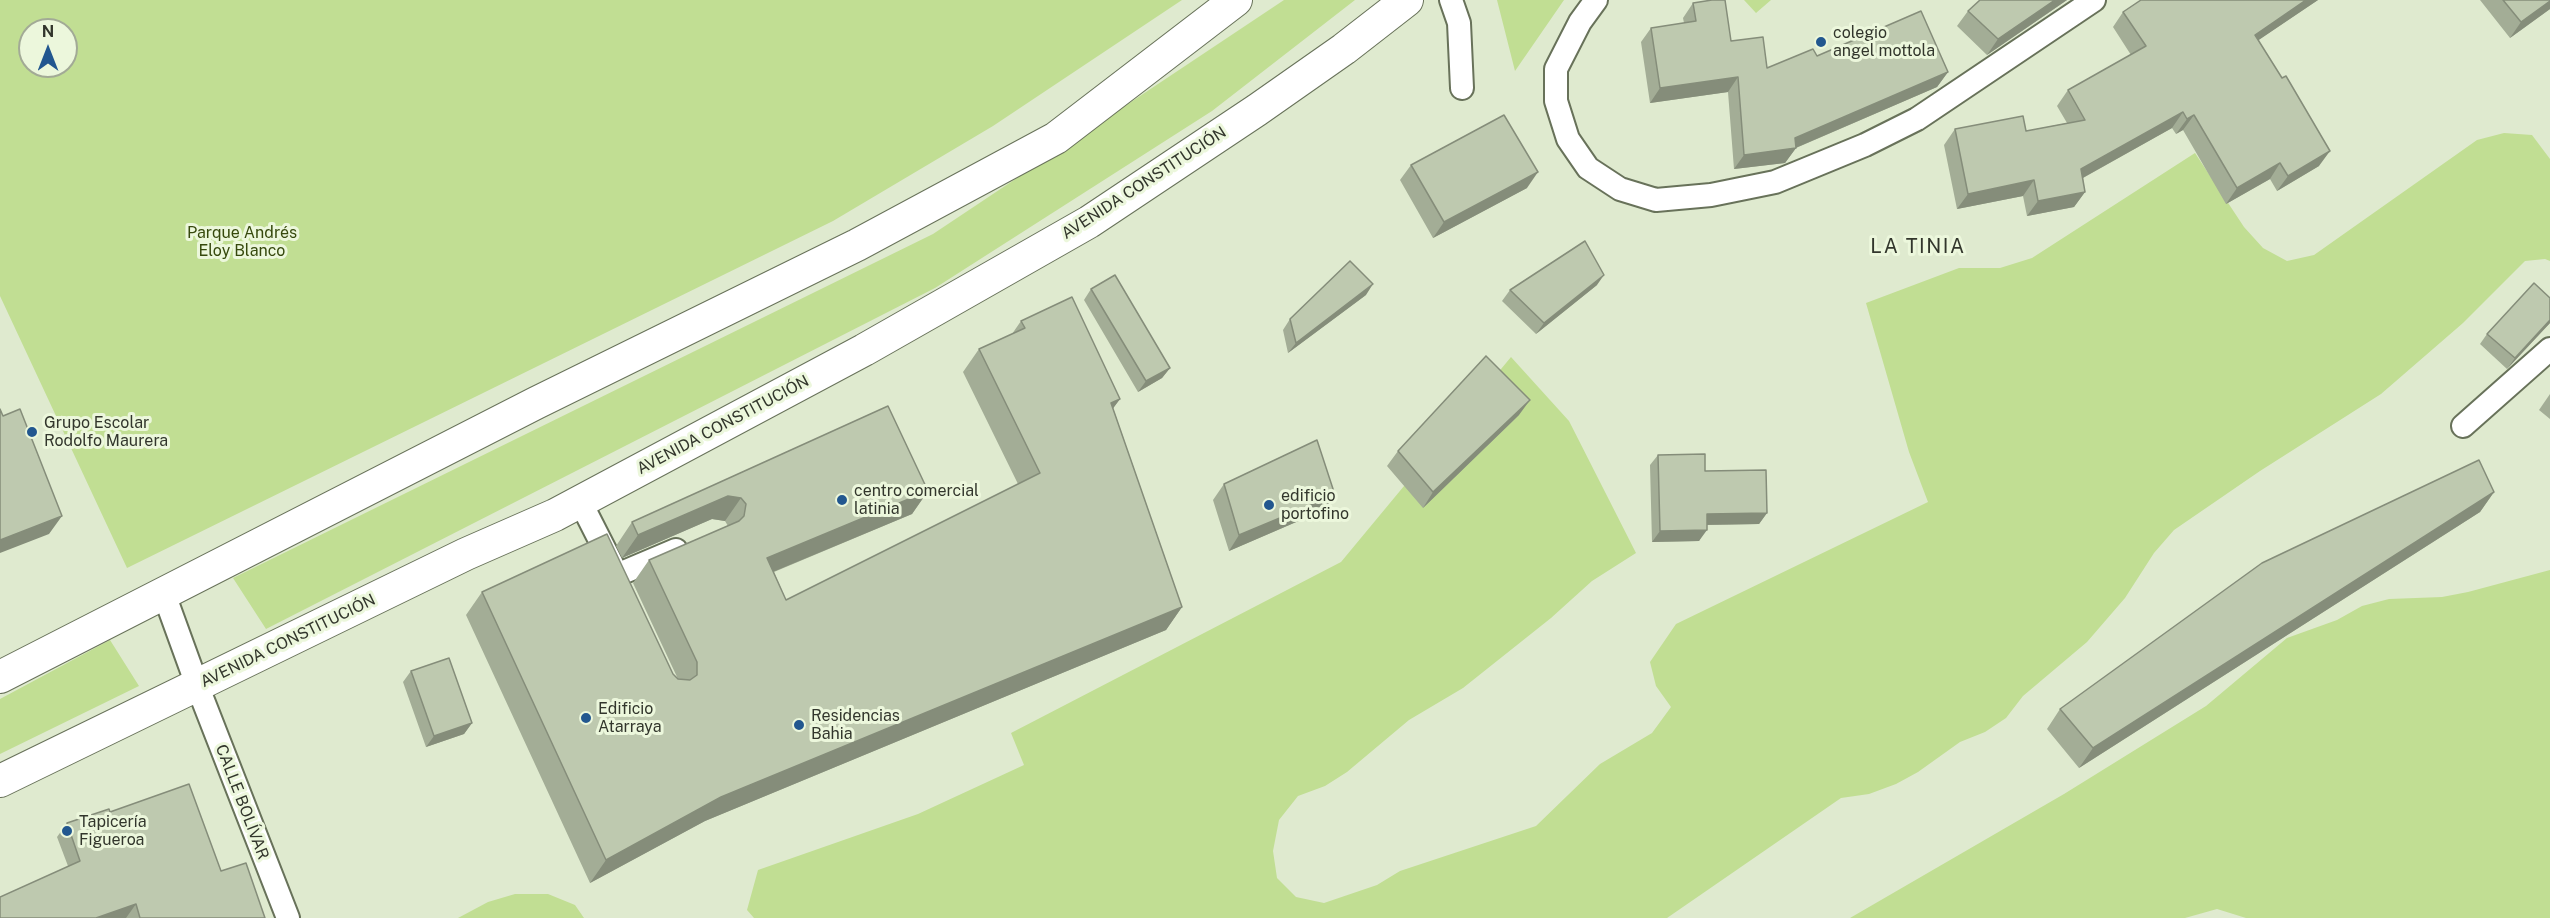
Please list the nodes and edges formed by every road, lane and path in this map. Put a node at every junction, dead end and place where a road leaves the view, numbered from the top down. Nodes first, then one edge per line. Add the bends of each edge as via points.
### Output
1 (1236, 0) edge
2 (1407, 0) edge
3 (1451, 0) edge
4 (1596, 0) edge
5 (2094, 0) edge
6 (1462, 88) dead end
7 (2550, 349) edge
8 (2463, 426) dead end
9 (580, 501) junction
10 (697, 541) edge
11 (616, 575) junction
12 (164, 594) junction
13 (626, 596) edge
14 (0, 677) edge
15 (197, 686) junction
16 (0, 781) edge
17 (288, 918) edge

1 - 12 main road via 1056,138 857,245 526,408
2 - 9 main road, AVENIDA CONSTITUCIÓN via 1267,103 1089,222 864,350
3 - 6 street via 1459,23
4 - 5 street via 1556,69 1556,101 1568,139 1588,168 1620,189 1656,200 1711,195 1775,182 1865,146 1917,119
7 - 8 street
9 - 11 street
9 - 15 main road, AVENIDA CONSTITUCIÓN
10 - 11 street
11 - 13 street
12 - 14 main road
12 - 15 street, CALLE BOLÍVAR
15 - 16 main road, AVENIDA CONSTITUCIÓN
15 - 17 street, CALLE BOLÍVAR

